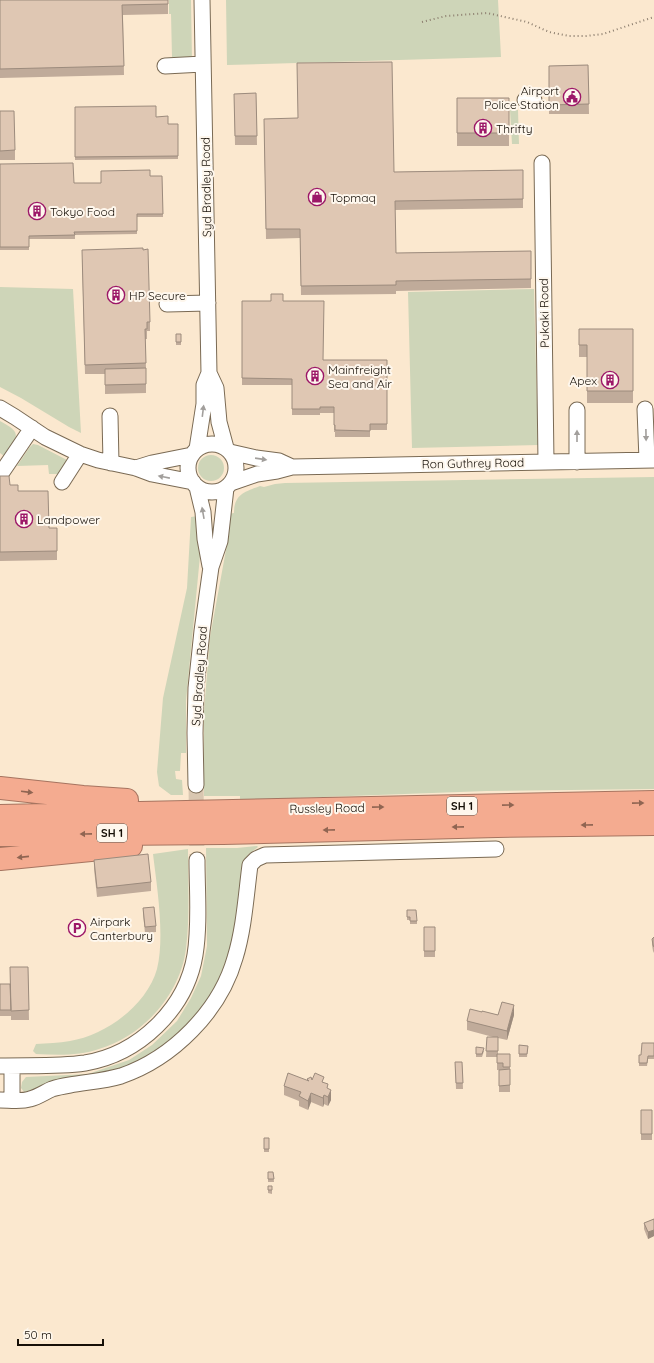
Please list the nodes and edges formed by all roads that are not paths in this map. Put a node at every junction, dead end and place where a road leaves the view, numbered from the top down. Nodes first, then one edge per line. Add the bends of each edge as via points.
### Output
1 (202, 0) edge
2 (204, 64) junction
3 (164, 66) dead end
4 (542, 163) dead end
5 (208, 303) junction
6 (166, 304) dead end
7 (209, 373) junction
8 (0, 408) edge
9 (645, 409) dead end
10 (577, 410) dead end
11 (110, 416) dead end
12 (32, 428) junction
13 (228, 450) junction
14 (194, 452) junction
15 (80, 454) junction
16 (650, 460) edge
17 (546, 462) junction
18 (577, 462) junction
19 (111, 464) junction
20 (292, 467) junction
21 (136, 468) junction
22 (0, 475) edge
23 (62, 482) dead end
24 (195, 484) junction
25 (229, 485) junction
26 (211, 567) junction
27 (196, 785) tunnel mouth
28 (0, 788) edge
29 (654, 802) edge
30 (270, 809) junction
31 (0, 816) edge
32 (654, 824) edge
33 (223, 833) junction
34 (0, 835) edge
35 (496, 849) dead end
36 (0, 859) edge
37 (197, 860) tunnel mouth
38 (6, 1066) edge
39 (6, 1100) edge

1 - 2 street, Syd Bradley Road
2 - 3 street
2 - 5 street, Syd Bradley Road
4 - 17 street, Pukaki Road via 536,240
5 - 6 street
5 - 7 street, Syd Bradley Road
7 - 13 street, Syd Bradley Road via 216,388 219,422
14 -> 7 street, Syd Bradley Road via 203,411 204,385
8 - 12 street
9 -> 16 street
18 -> 10 street
11 - 19 street
12 - 15 street
12 - 22 street
13 - 14 street via 215,444 202,446
13 -> 20 street, Ron Guthrey Road via 278,461
13 - 25 street via 236,464 234,477
14 - 21 street
14 - 24 street via 188,468 189,476
15 - 19 street
15 - 23 street
16 - 18 street, Ron Guthrey Road
17 - 18 street, Ron Guthrey Road
17 - 20 street, Ron Guthrey Road
19 - 21 street
20 - 25 street, Ron Guthrey Road via 257,474
24 -> 21 street
24 - 25 street via 205,491 212,492 220,491
26 -> 24 street, Syd Bradley Road via 203,512
25 - 26 street, Syd Bradley Road via 220,540
26 - 27 street, Syd Bradley Road via 196,688
28 -> 30 highway via 113,800
30 -> 29 highway, Russley Road / SH 1
30 - 31 highway, Russley Road / SH 1
32 -> 33 highway, Russley Road / SH 1
33 -> 34 highway, Russley Road / SH 1
33 -> 36 highway via 165,843
35 - 39 street via 265,855 256,859 250,866 235,959 215,1000 192,1030 164,1054 131,1072 95,1082 52,1089 29,1100
37 - 38 street via 195,956 183,990 167,1016 133,1045 98,1060 72,1064
38 - 39 street

